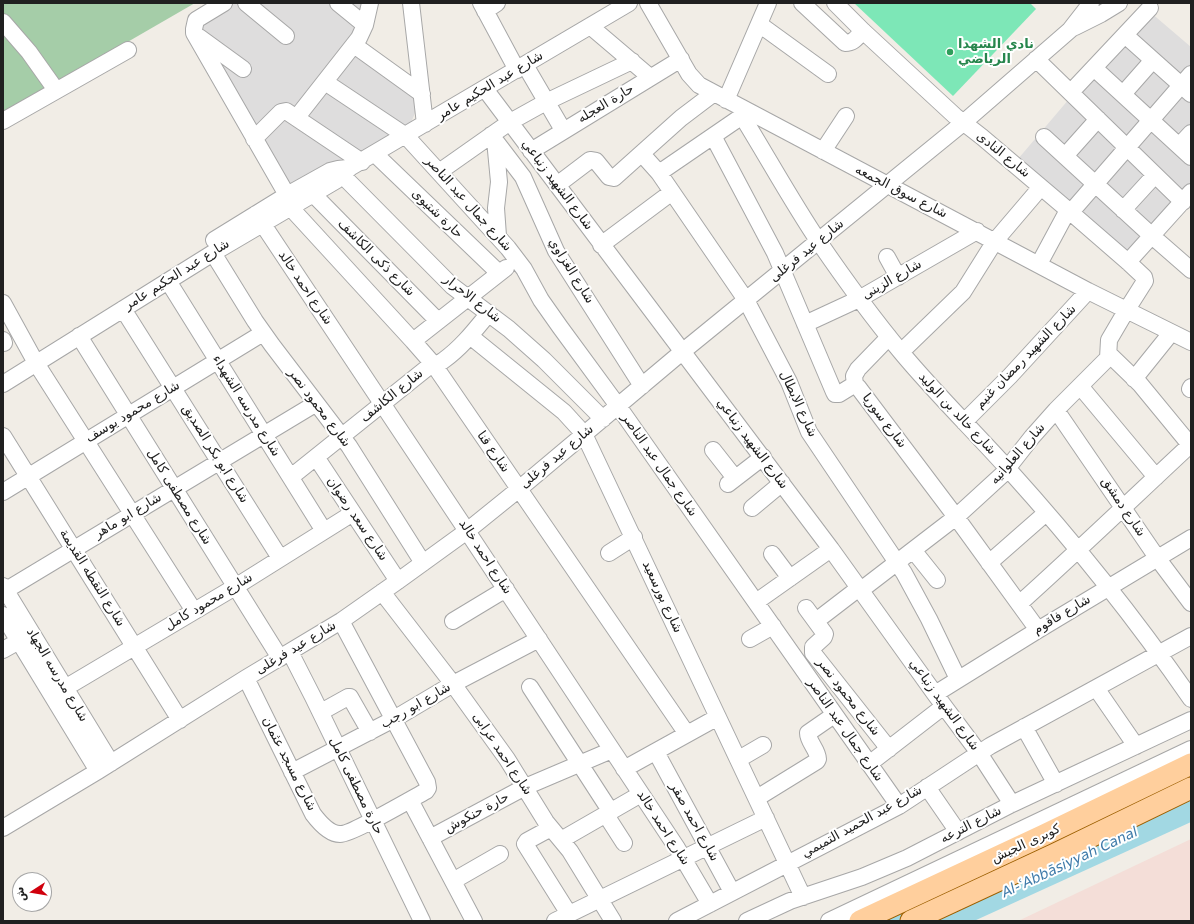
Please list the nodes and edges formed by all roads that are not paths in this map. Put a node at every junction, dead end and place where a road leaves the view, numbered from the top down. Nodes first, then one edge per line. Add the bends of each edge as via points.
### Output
1 (224, 3) edge
2 (246, 3) edge
3 (338, 3) edge
4 (370, 3) edge
5 (411, 3) edge
6 (629, 3) edge
7 (648, 3) edge
8 (768, 3) edge
9 (802, 3) edge
10 (835, 3) edge
11 (1091, 3) edge
12 (1119, 3) edge
13 (488, 6) edge
14 (1150, 8) dead end
15 (3, 22) edge
16 (365, 24) junction
17 (759, 24) junction
18 (590, 26) junction
19 (1070, 30) junction
20 (863, 31) junction
21 (194, 33) junction
22 (1125, 35) junction
23 (286, 36) dead end
24 (354, 45) junction
25 (128, 50) dead end
26 (680, 59) junction
27 (1036, 59) junction
28 (1153, 60) junction
29 (632, 61) junction
30 (521, 67) junction
31 (1094, 68) junction
32 (243, 69) dead end
33 (828, 74) dead end
34 (650, 77) junction
35 (325, 82) junction
36 (1188, 84) edge
37 (485, 89) junction
38 (56, 90) junction
39 (1071, 92) junction
40 (422, 94) junction
41 (1123, 94) junction
42 (720, 97) junction
43 (546, 102) junction
44 (745, 114) junction
45 (846, 116) dead end
46 (297, 117) junction
47 (1098, 119) junction
48 (3, 120) edge
49 (1151, 120) junction
50 (510, 122) junction
51 (963, 123) junction
52 (425, 124) junction
53 (563, 130) junction
54 (1191, 133) edge
55 (406, 136) junction
56 (713, 136) junction
57 (1044, 137) dead end
58 (493, 138) junction
59 (254, 139) junction
60 (1127, 147) junction
61 (531, 150) junction
62 (823, 151) junction
63 (1185, 151) edge
64 (642, 154) junction
65 (1065, 156) junction
66 (358, 165) junction
67 (439, 172) junction
68 (659, 173) junction
69 (1155, 175) junction
70 (1095, 184) junction
71 (556, 185) junction
72 (887, 186) junction
73 (1041, 187) junction
74 (672, 192) junction
75 (313, 194) junction
76 (1187, 197) edge
77 (288, 201) junction
78 (1123, 210) junction
79 (1069, 211) junction
80 (259, 219) junction
81 (977, 231) junction
82 (498, 236) junction
83 (1152, 236) junction
84 (995, 241) junction
85 (819, 242) junction
86 (602, 245) junction
87 (213, 253) junction
88 (887, 257) dead end
89 (517, 259) junction
90 (1128, 262) junction
91 (1039, 264) junction
92 (783, 270) junction
93 (1191, 270) edge
94 (499, 273) junction
95 (898, 276) junction
96 (168, 281) junction
97 (1088, 291) junction
98 (468, 298) junction
99 (859, 299) junction
100 (746, 300) junction
101 (3, 303) edge
102 (123, 309) junction
103 (1126, 311) junction
104 (489, 313) junction
105 (438, 321) junction
106 (805, 324) junction
107 (263, 333) junction
108 (1171, 333) junction
109 (79, 336) junction
110 (470, 336) junction
111 (889, 337) junction
112 (413, 341) junction
113 (1191, 342) edge
114 (682, 352) junction
115 (901, 352) junction
116 (1109, 354) junction
117 (33, 359) junction
118 (218, 360) junction
119 (434, 365) junction
120 (3, 370) edge
121 (1134, 379) junction
122 (3, 384) edge
123 (855, 385) junction
124 (642, 386) junction
125 (1080, 386) junction
126 (173, 388) junction
127 (315, 404) junction
128 (383, 404) junction
129 (618, 406) junction
130 (1056, 410) junction
131 (128, 415) junction
132 (603, 419) junction
133 (964, 422) junction
134 (264, 434) junction
135 (584, 434) junction
136 (3, 436) edge
137 (342, 436) junction
138 (85, 441) junction
139 (1191, 446) edge
140 (713, 450) dead end
141 (316, 457) junction
142 (762, 457) junction
143 (220, 461) junction
144 (1008, 469) junction
145 (28, 476) junction
146 (291, 477) junction
147 (1156, 477) junction
148 (782, 483) junction
149 (174, 489) junction
150 (519, 489) junction
151 (3, 492) edge
152 (1123, 507) junction
153 (752, 508) dead end
154 (352, 513) junction
155 (1046, 513) junction
156 (132, 514) junction
157 (956, 517) junction
158 (324, 531) junction
159 (467, 531) junction
160 (634, 537) junction
161 (1191, 538) edge
162 (74, 549) junction
163 (831, 549) junction
164 (913, 550) junction
165 (1079, 550) junction
166 (609, 553) dead end
167 (772, 554) dead end
168 (280, 558) junction
169 (1158, 559) junction
170 (897, 562) junction
171 (423, 563) junction
172 (989, 563) junction
173 (790, 578) junction
174 (937, 580) dead end
175 (398, 581) junction
176 (236, 586) junction
177 (1109, 587) junction
178 (506, 589) junction
179 (860, 589) junction
180 (4, 590) edge
181 (382, 592) junction
182 (756, 602) junction
183 (1191, 603) edge
184 (1019, 604) junction
185 (806, 608) dead end
186 (194, 611) junction
187 (3, 615) edge
188 (341, 620) junction
189 (453, 621) dead end
190 (816, 621) junction
191 (773, 626) junction
192 (1038, 630) junction
193 (1191, 636) edge
194 (750, 639) dead end
195 (539, 640) junction
196 (19, 641) junction
197 (134, 647) junction
198 (3, 650) edge
199 (1160, 654) junction
200 (285, 655) junction
201 (246, 678) junction
202 (958, 679) junction
203 (453, 684) junction
204 (530, 687) dead end
205 (65, 688) junction
206 (1096, 688) junction
207 (1191, 699) edge
208 (940, 700) junction
209 (321, 712) junction
210 (834, 714) junction
211 (718, 717) junction
212 (394, 719) junction
213 (180, 720) junction
214 (1191, 720) edge
215 (1024, 727) junction
216 (370, 732) junction
217 (687, 734) junction
218 (763, 745) dead end
219 (1136, 746) junction
220 (339, 749) junction
221 (889, 749) junction
222 (1191, 749) edge
223 (612, 750) junction
224 (656, 752) junction
225 (979, 752) junction
226 (739, 759) junction
227 (580, 764) junction
228 (869, 764) junction
229 (1191, 764) edge
230 (105, 767) junction
231 (624, 769) junction
232 (292, 772) junction
233 (1056, 784) junction
234 (525, 787) junction
235 (927, 787) junction
236 (1191, 788) edge
237 (641, 794) junction
238 (757, 798) junction
239 (410, 800) junction
240 (1012, 804) junction
241 (899, 806) junction
242 (608, 813) junction
243 (766, 818) junction
244 (372, 820) junction
245 (3, 828) edge
246 (551, 828) junction
247 (958, 832) junction
248 (430, 838) junction
249 (561, 840) junction
250 (624, 843) dead end
251 (707, 846) junction
252 (500, 854) dead end
253 (684, 858) junction
254 (788, 863) junction
255 (453, 881) junction
256 (732, 892) junction
257 (803, 897) junction
258 (600, 900) junction
259 (710, 904) junction
260 (562, 918) edge
261 (422, 921) edge
262 (474, 921) edge
263 (613, 921) edge
264 (677, 921) edge
265 (748, 921) edge
266 (829, 921) edge
267 (860, 921) edge
268 (911, 921) edge

1 - 21 street via 196,20
2 - 23 street
3 - 16 street
4 - 16 street
5 - 40 street
6 - 18 street, شارع عبد الحكيم عامر
7 - 26 street, شارع سوق الجمعه
8 - 17 street
9 - 20 street via 845,43 851,42
10 - 20 street, شارع النادى
11 - 19 street, شارع عيد فرغلى
12 - 19 street, شارع عيد فرغلى
13 - 30 street
14 - 22 street
15 - 38 street
16 - 24 street
17 - 33 street
17 - 42 street
18 - 29 street
18 - 30 street, شارع عبد الحكيم عامر
19 - 27 street, شارع عيد فرغلى
20 - 51 street, شارع النادى
21 - 32 street
21 - 59 street, شارع قنا
22 - 28 street
22 - 31 street
24 - 35 street
24 - 40 street
25 - 38 street
26 - 34 street, حارة العجله
26 - 42 street, شارع سوق الجمعه via 695,82
27 - 39 street
27 - 51 street, شارع عيد فرغلى
28 - 36 street
28 - 41 street
29 - 34 street
29 - 43 street
30 - 37 street, شارع عبد الحكيم عامر
30 - 43 street
31 - 39 street
31 - 41 street
34 - 53 street, حارة العجله
35 - 46 street
35 - 55 street, شارع جمال عبد الناصر
36 - 49 street
37 - 50 street, شارع الشهيد زنباعي
37 - 52 street, شارع عبد الحكيم عامر
38 - 48 street
39 - 47 street
40 - 52 street
41 - 49 street
42 - 44 street, شارع سوق الجمعه
42 - 64 street via 681,118
43 - 50 street
43 - 53 street
44 - 56 street
44 - 62 street, شارع سوق الجمعه
44 - 85 street, شارع خالد بن الوليد
45 - 62 street
46 - 59 street via 283,111
46 - 66 street
47 - 60 street
47 - 65 street
49 - 60 street
49 - 63 street
50 - 58 street
50 - 61 street, شارع الشهيد زنباعي
51 - 72 street, شارع عيد فرغلى
51 - 73 street, شارع النادى
52 - 55 street, شارع عبد الحكيم عامر
53 - 61 street, حارة العجله
54 - 63 street
55 - 66 street, شارع عبد الحكيم عامر
55 - 67 street, شارع جمال عبد الناصر
56 - 68 street
56 - 92 street, شارع سوريا
57 - 65 street
58 - 67 street
58 - 82 street via 499,182 496,208
58 - 124 street, شارع الغزاوي via 523,177 556,251
59 - 77 street, شارع قنا
60 - 69 street
60 - 70 street
61 - 71 street, شارع الشهيد زنباعي
62 - 72 street, شارع سوق الجمعه
64 - 68 street, شارع الابطال
64 - 71 street via 614,178 609,177 593,160 590,160
65 - 70 street
66 - 75 street, شارع عبد الحكيم عامر
66 - 77 street, شارع عبد الحكيم عامر via 330,171
66 - 94 street, حارة شتيوى
66 - 98 street, شارع الاحرار via 444,278
67 - 82 street, شارع جمال عبد الناصر
68 - 74 street, شارع الابطال
69 - 76 street
69 - 78 street
70 - 78 street
70 - 79 street
71 - 86 street, شارع الشهيد زنباعي
72 - 81 street, شارع سوق الجمعه
72 - 85 street, شارع عيد فرغلى
73 - 79 street, شارع النادى
73 - 84 street
74 - 86 street
74 - 100 street, شارع الابطال
75 - 77 street, شارع عبد الحكيم عامر
75 - 105 street, شارع ذكى الكاشف
76 - 83 street
77 - 80 street, شارع عبد الحكيم عامر
77 - 112 street, شارع قنا
78 - 83 street
79 - 90 street, شارع النادى
79 - 91 street
80 - 87 street, شارع عبد الحكيم عامر
80 - 117 street, شارع عبد الحكيم عامر
80 - 128 street, شارع احمد خالد
81 - 84 street, شارع سوق الجمعه
81 - 95 street, شارع الزينى
82 - 89 street, شارع جمال عبد الناصر
83 - 90 street
83 - 93 street
84 - 91 street, شارع سوق الجمعه
84 - 115 street via 963,292
85 - 92 street, شارع عيد فرغلى
85 - 99 street, شارع خالد بن الوليد
86 - 114 street, شارع الشهيد زنباعي
87 - 96 street, شارع عبد الحكيم عامر
87 - 107 street, شارع محمود نصر
88 - 95 street
89 - 94 street
89 - 129 street, شارع جمال عبد الناصر via 560,327
90 - 103 street, شارع النادى via 1146,281
91 - 97 street, شارع سوق الجمعه
92 - 100 street, شارع عيد فرغلى
92 - 106 street, شارع سوريا
94 - 98 street
95 - 99 street, شارع الزينى
96 - 102 street, شارع عبد الحكيم عامر
96 - 118 street, شارع مدرسه الشهداء
97 - 103 street, شارع سوق الجمعه
97 - 133 street, شارع الشهيد رمضان غنيم
98 - 104 street, شارع الاحرار
98 - 105 street
99 - 106 street, شارع الزينى
99 - 111 street, شارع خالد بن الوليد
100 - 114 street, شارع عيد فرغلى
100 - 170 street, شارع الابطال via 789,382 809,432
101 - 117 street
102 - 109 street, شارع عبد الحكيم عامر
102 - 126 street, شارع ابو بكر الصديق
103 - 108 street, شارع سوق الجمعه
103 - 116 street, شارع العلوانيه via 1109,340
104 - 110 street, شارع الكاشف
104 - 132 street, شارع الاحرار via 544,360
105 - 112 street
106 - 123 street, شارع سوريا via 835,394
107 - 118 street, شارع محمود يوسف
107 - 127 street, شارع محمود نصر
108 - 113 street, شارع سوق الجمعه
108 - 121 street
109 - 117 street, شارع عبد الحكيم عامر
109 - 131 street, شارع مصطفى كامل
110 - 119 street, شارع الكاشف via 444,360
110 - 135 street, شارع بورسعيد via 564,412
111 - 115 street, شارع خالد بن الوليد
111 - 123 street via 858,369 854,376
112 - 119 street, شارع قنا
114 - 124 street, شارع عيد فرغلى
114 - 142 street, شارع الشهيد زنباعي
115 - 133 street, شارع خالد بن الوليد
116 - 121 street
116 - 125 street, شارع العلوانيه via 1106,361
117 - 120 street, شارع عبد الحكيم عامر
117 - 122 street, شارع عبد الحكيم عامر
117 - 138 street
118 - 126 street, شارع محمود يوسف
118 - 134 street, شارع مدرسه الشهداء
119 - 128 street, شارع الكاشف
119 - 150 street, شارع قنا
121 - 139 street
123 - 157 street, شارع سوريا
124 - 129 street, شارع عيد فرغلى
125 - 130 street, شارع العلوانيه
125 - 147 street
126 - 131 street, شارع محمود يوسف
126 - 143 street, شارع ابو بكر الصديق
127 - 134 street, شارع ابو ماهر
127 - 137 street, شارع محمود نصر
128 - 137 street, شارع الكاشف
128 - 159 street, شارع احمد خالد
129 - 132 street, شارع عيد فرغلى
129 - 182 street, شارع جمال عبد الناصر
130 - 144 street, شارع العلوانيه
130 - 152 street, شارع دمشق
131 - 138 street, شارع محمود يوسف
131 - 149 street, شارع مصطفى كامل
132 - 135 street, شارع عيد فرغلى
133 - 144 street, شارع خالد بن الوليد
134 - 143 street, شارع ابو ماهر
134 - 146 street, شارع مدرسه الشهداء
135 - 150 street, شارع عيد فرغلى
135 - 160 street, شارع بورسعيد
136 - 145 street, شارع النقطه القديمة
137 - 141 street, شارع الكاشف
137 - 171 street, شارع محمود نصر
138 - 145 street, شارع محمود يوسف
138 - 156 street
139 - 147 street
140 - 142 street via 732,481
141 - 146 street, شارع الكاشف
141 - 154 street, شارع سعد رضوان
142 - 148 street, شارع الشهيد زنباعي
143 - 149 street, شارع ابو ماهر
143 - 168 street, شارع ابو بكر الصديق
144 - 155 street, شارع خالد بن الوليد
144 - 157 street, شارع العلوانيه
145 - 151 street, شارع محمود يوسف
145 - 162 street, شارع النقطه القديمة
146 - 158 street, شارع مدرسه الشهداء
147 - 152 street
148 - 153 street
148 - 163 street, شارع الشهيد زنباعي
149 - 156 street, شارع ابو ماهر
149 - 176 street, شارع مصطفى كامل
150 - 159 street, شارع عيد فرغلى
150 - 217 street, شارع قنا
152 - 165 street
152 - 169 street, شارع دمشق
154 - 158 street, شارع محمود كامل
154 - 175 street, شارع سعد رضوان
155 - 165 street, شارع خالد بن الوليد
155 - 172 street
156 - 162 street, شارع ابو ماهر
156 - 186 street
157 - 164 street, شارع العلوانيه
157 - 172 street, شارع سوريا
158 - 168 street, شارع محمود كامل
159 - 171 street, شارع عيد فرغلى
159 - 178 street, شارع احمد خالد
160 - 166 street
160 - 211 street, شارع بورسعيد
161 - 169 street, شارع فاقوم
162 - 180 street, شارع ابو ماهر
162 - 197 street, شارع النقطه القديمة
163 - 173 street
163 - 179 street, شارع الشهيد زنباعي
164 - 170 street, شارع العلوانيه
164 - 174 street
165 - 177 street, شارع خالد بن الوليد
165 - 184 street
167 - 173 street
168 - 176 street, شارع محمود كامل
169 - 177 street, شارع فاقوم
169 - 183 street, شارع دمشق
170 - 179 street, شارع العلوانيه
170 - 202 street, شارع الابطال via 929,619
171 - 175 street, شارع عيد فرغلى
172 - 184 street, شارع سوريا
173 - 182 street
175 - 181 street, شارع عيد فرغلى
176 - 186 street, شارع محمود كامل
176 - 200 street, شارع مصطفى كامل
177 - 192 street, شارع فاقوم
177 - 199 street, شارع خالد بن الوليد
178 - 189 street
178 - 195 street, شارع احمد خالد
179 - 190 street, شارع العلوانيه
179 - 208 street, شارع الشهيد زنباعي
180 - 205 street, شارع مدرسه الجهاد
181 - 188 street, شارع عيد فرغلى
181 - 203 street, شارع احمد عرابى
182 - 191 street, شارع جمال عبد الناصر
184 - 192 street, شارع سوريا
185 - 190 street, شارع محمود نصر
186 - 197 street, شارع محمود كامل
187 - 196 street, شارع مدرسه الجهاد
188 - 200 street, شارع عيد فرغلى
188 - 212 street, شارع مسجد عثمان
190 - 221 street, شارع محمود نصر via 825,635 812,647 813,653
191 - 194 street
191 - 210 street, شارع جمال عبد الناصر
192 - 202 street, شارع فاقوم
193 - 199 street, شارع عبد الحميد التميمي
195 - 203 street, شارع ابو رجب
195 - 223 street, شارع احمد خالد
196 - 198 street
196 - 230 street, شارع مدرسه الجهاد
197 - 205 street, شارع محمود كامل
197 - 213 street, شارع النقطه القديمة
199 - 206 street, شارع عبد الحميد التميمي
199 - 207 street, شارع خالد بن الوليد
200 - 201 street, شارع عيد فرغلى
200 - 209 street, حارة مصطفى كامل
201 - 213 street, شارع عيد فرغلى
201 - 232 street, شارع مسجد عثمان
202 - 208 street, شارع فاقوم
203 - 212 street, شارع ابو رجب
203 - 234 street, شارع احمد عرابى
204 - 227 street
205 - 230 street, شارع مدرسه الجهاد
206 - 215 street, شارع عبد الحميد التميمي
206 - 219 street
208 - 221 street, شارع فاقوم
208 - 225 street, شارع الشهيد زنباعي
209 - 216 street via 350,697
209 - 220 street, حارة مصطفى كامل
210 - 228 street, شارع جمال عبد الناصر
210 - 238 street via 808,733 818,755 817,761
211 - 217 street
211 - 226 street, شارع بورسعيد
212 - 216 street, شارع ابو رجب
212 - 239 street, شارع مسجد عثمان via 428,785 426,791
213 - 230 street, شارع عيد فرغلى
214 - 219 street, شارع الترعه
215 - 225 street, شارع عبد الحميد التميمي
215 - 233 street
216 - 220 street, شارع ابو رجب
217 - 224 street
218 - 226 street
219 - 233 street, شارع الترعه
220 - 232 street, شارع ابو رجب
220 - 244 street, حارة مصطفى كامل
221 - 228 street, شارع فاقوم
222 - 266 street
223 - 227 street, حارة حنكوش
223 - 231 street, شارع احمد خالد
224 - 231 street
224 - 251 street, شارع احمد صقر
225 - 235 street, شارع عبد الحميد التميمي
225 - 240 street, شارع الشهيد زنباعي
226 - 238 street, شارع بورسعيد
227 - 234 street, حارة حنكوش
227 - 242 street
228 - 241 street, شارع جمال عبد الناصر
229 - 267 main road, كوبرى الجيش
230 - 245 street, شارع عيد فرغلى
231 - 237 street, شارع احمد خالد
232 - 244 street, شارع مسجد عثمان via 317,820 326,828 343,834
233 - 240 street, شارع الترعه
234 - 246 street, شارع احمد عرابى
234 - 248 street, حارة حنكوش
235 - 241 street, شارع عبد الحميد التميمي
235 - 247 street
236 - 268 main road, كوبرى الجيش
237 - 242 street
237 - 253 street, شارع احمد خالد
238 - 243 street, شارع بورسعيد
239 - 244 street, شارع مسجد عثمان
239 - 248 street
240 - 247 street, شارع الترعه
241 - 254 street, شارع عبد الحميد التميمي
242 - 249 street
242 - 250 street
243 - 251 street
243 - 254 street, شارع بورسعيد
244 - 261 street, حارة مصطفى كامل
246 - 249 street, شارع احمد عرابى
246 - 260 street via 526,841 526,844
247 - 257 street, شارع الترعه via 885,868
248 - 255 street
249 - 258 street, شارع احمد عرابى
251 - 253 street
251 - 256 street, شارع احمد صقر
252 - 255 street
253 - 258 street
253 - 259 street, شارع احمد خالد
254 - 256 street, شارع عبد الحميد التميمي
254 - 257 street, شارع بورسعيد
255 - 262 street
256 - 259 street, شارع عبد الحميد التميمي
257 - 265 street, شارع الترعه
258 - 260 street
258 - 263 street, شارع احمد عرابى
259 - 264 street, شارع عبد الحميد التميمي

